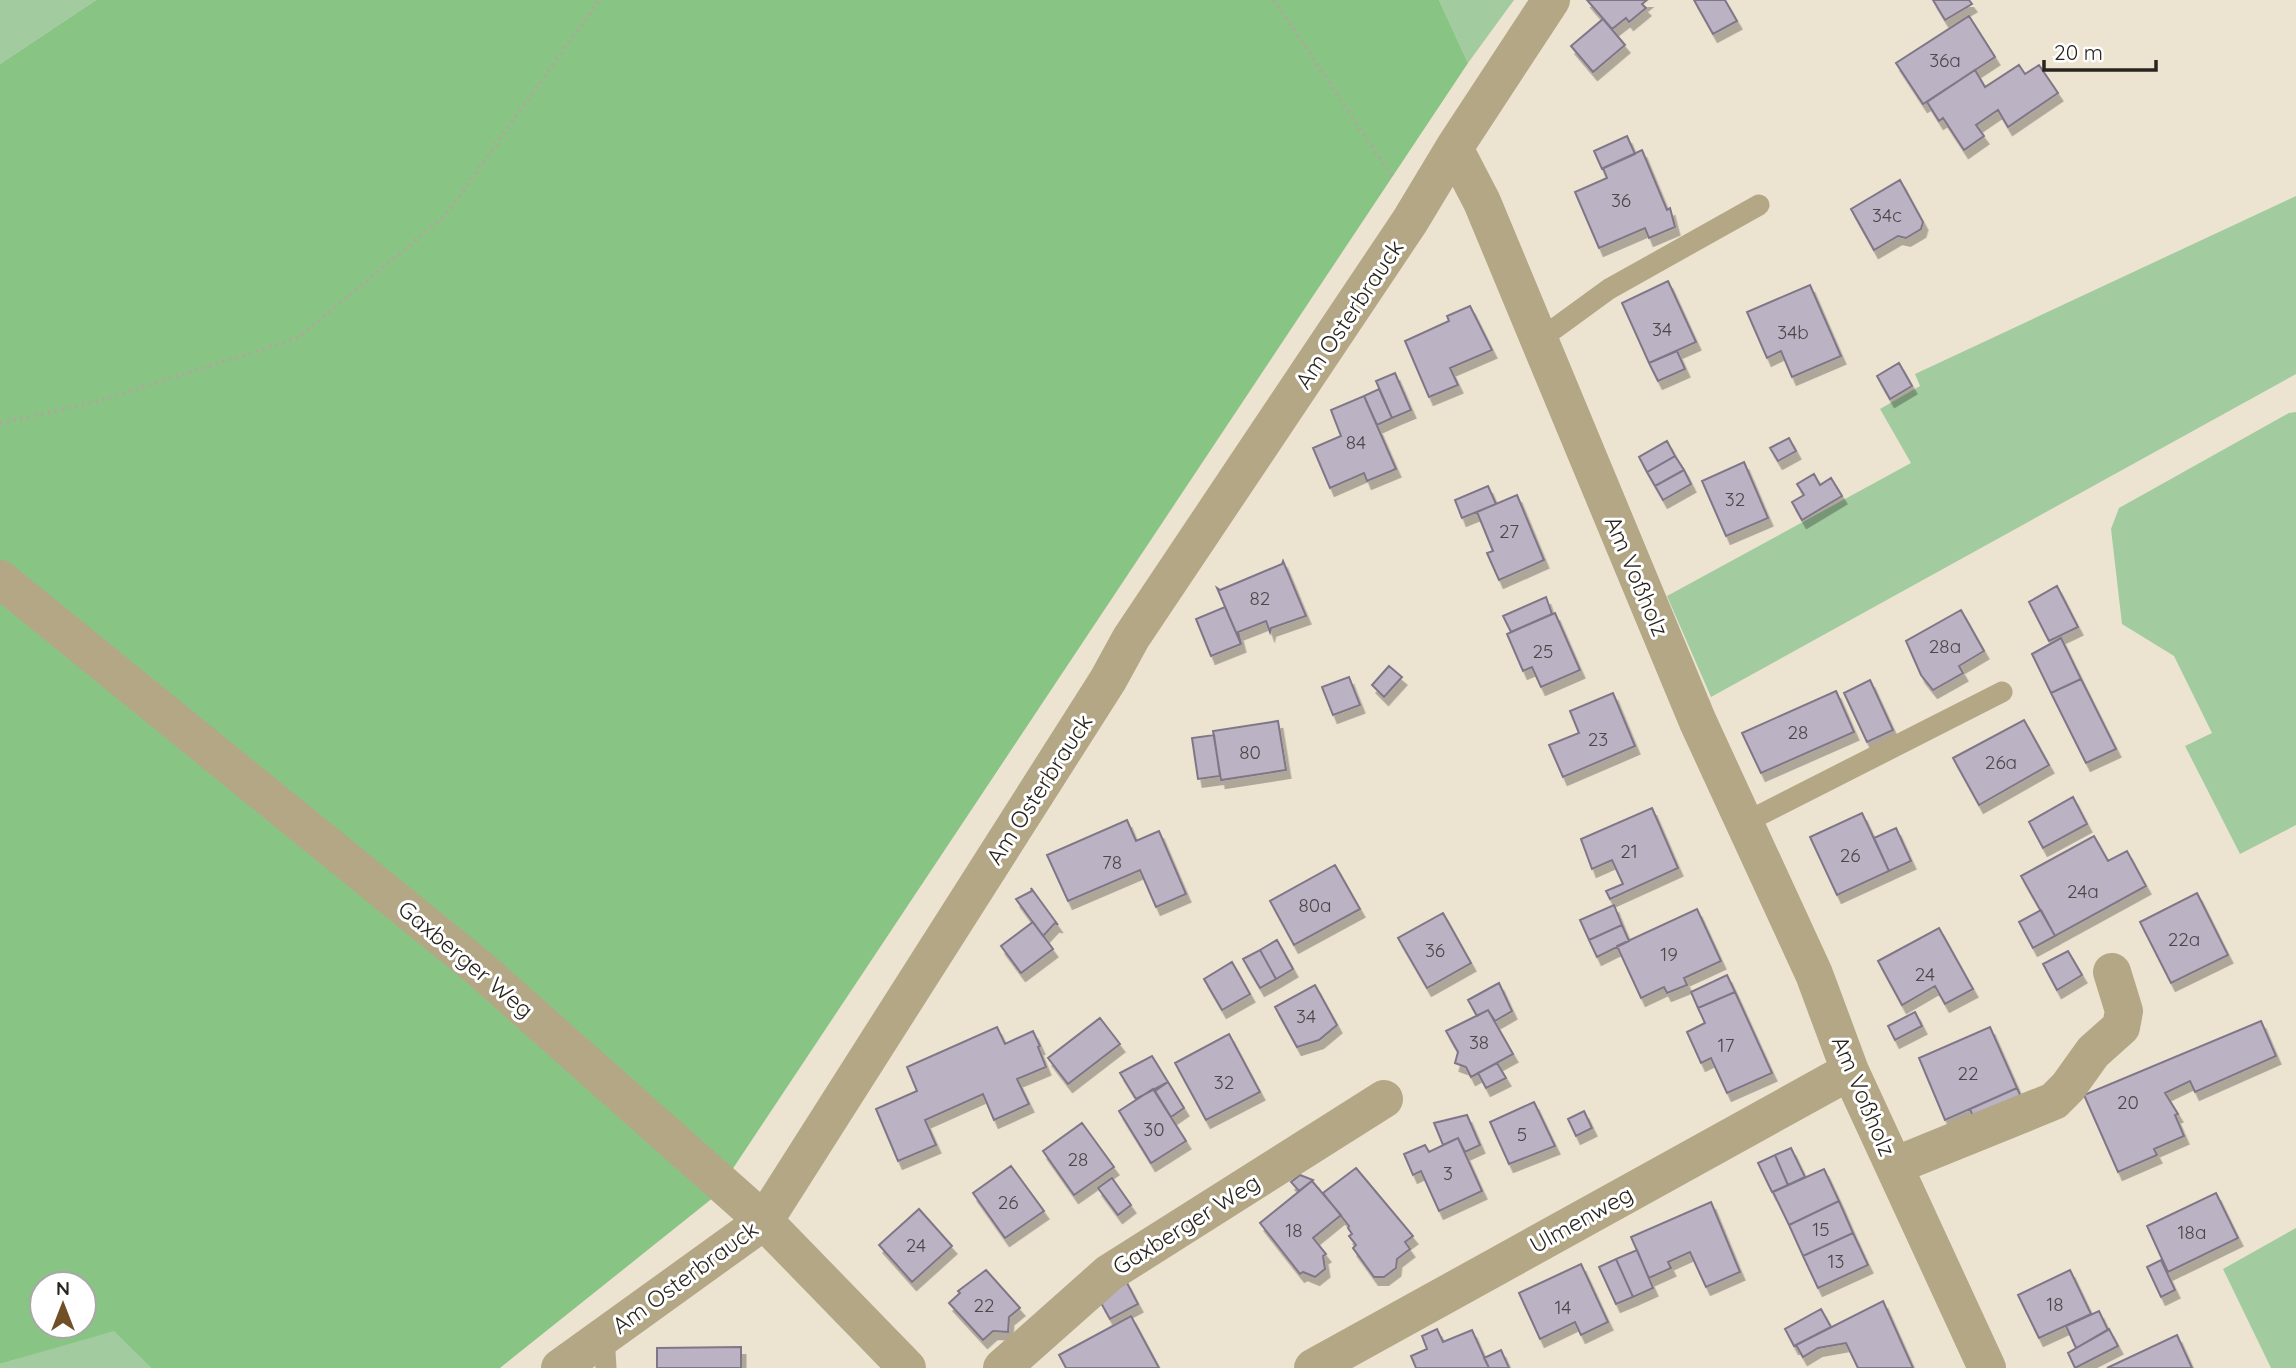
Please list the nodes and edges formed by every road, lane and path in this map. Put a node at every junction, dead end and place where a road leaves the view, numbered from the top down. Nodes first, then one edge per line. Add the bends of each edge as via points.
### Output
1 (599, 0) edge
2 (1275, 0) edge
3 (1551, 0) edge
4 (1454, 148) junction
5 (1759, 205) dead end
6 (1410, 221) junction
7 (1539, 340) junction
8 (0, 423) edge
9 (0, 579) edge
10 (2003, 692) dead end
11 (1744, 823) junction
12 (2112, 972) dead end
13 (1850, 1072) junction
14 (1384, 1099) dead end
15 (1894, 1166) junction
16 (764, 1221) junction
17 (605, 1352) edge
18 (560, 1368) edge
19 (907, 1368) edge
20 (1002, 1368) edge
21 (1313, 1368) edge
22 (1987, 1368) edge

1 - 8 path via 445,216 298,338 96,402
2 - 6 path via 1392,176
3 - 4 street
4 - 6 street, Am Osterbrauck
4 - 7 street, Am Voßholz via 1482,202
5 - 7 lane via 1609,289
6 - 16 street, Am Osterbrauck via 1131,638
7 - 11 street, Am Voßholz
9 - 16 street, Gaxberger Weg via 479,968
10 - 11 lane
11 - 13 street, Am Voßholz via 1814,974
12 - 15 street, Am Voßholz via 2124,1011 2121,1027 2093,1052 2054,1101
13 - 15 street, Am Voßholz
13 - 21 street, Ulmenweg
14 - 20 street, Gaxberger Weg via 1109,1273
15 - 22 street, Am Voßholz
16 - 17 street, Am Osterbrauck
16 - 19 street, Gaxberger Weg
17 - 18 street, Am Osterbrauck

